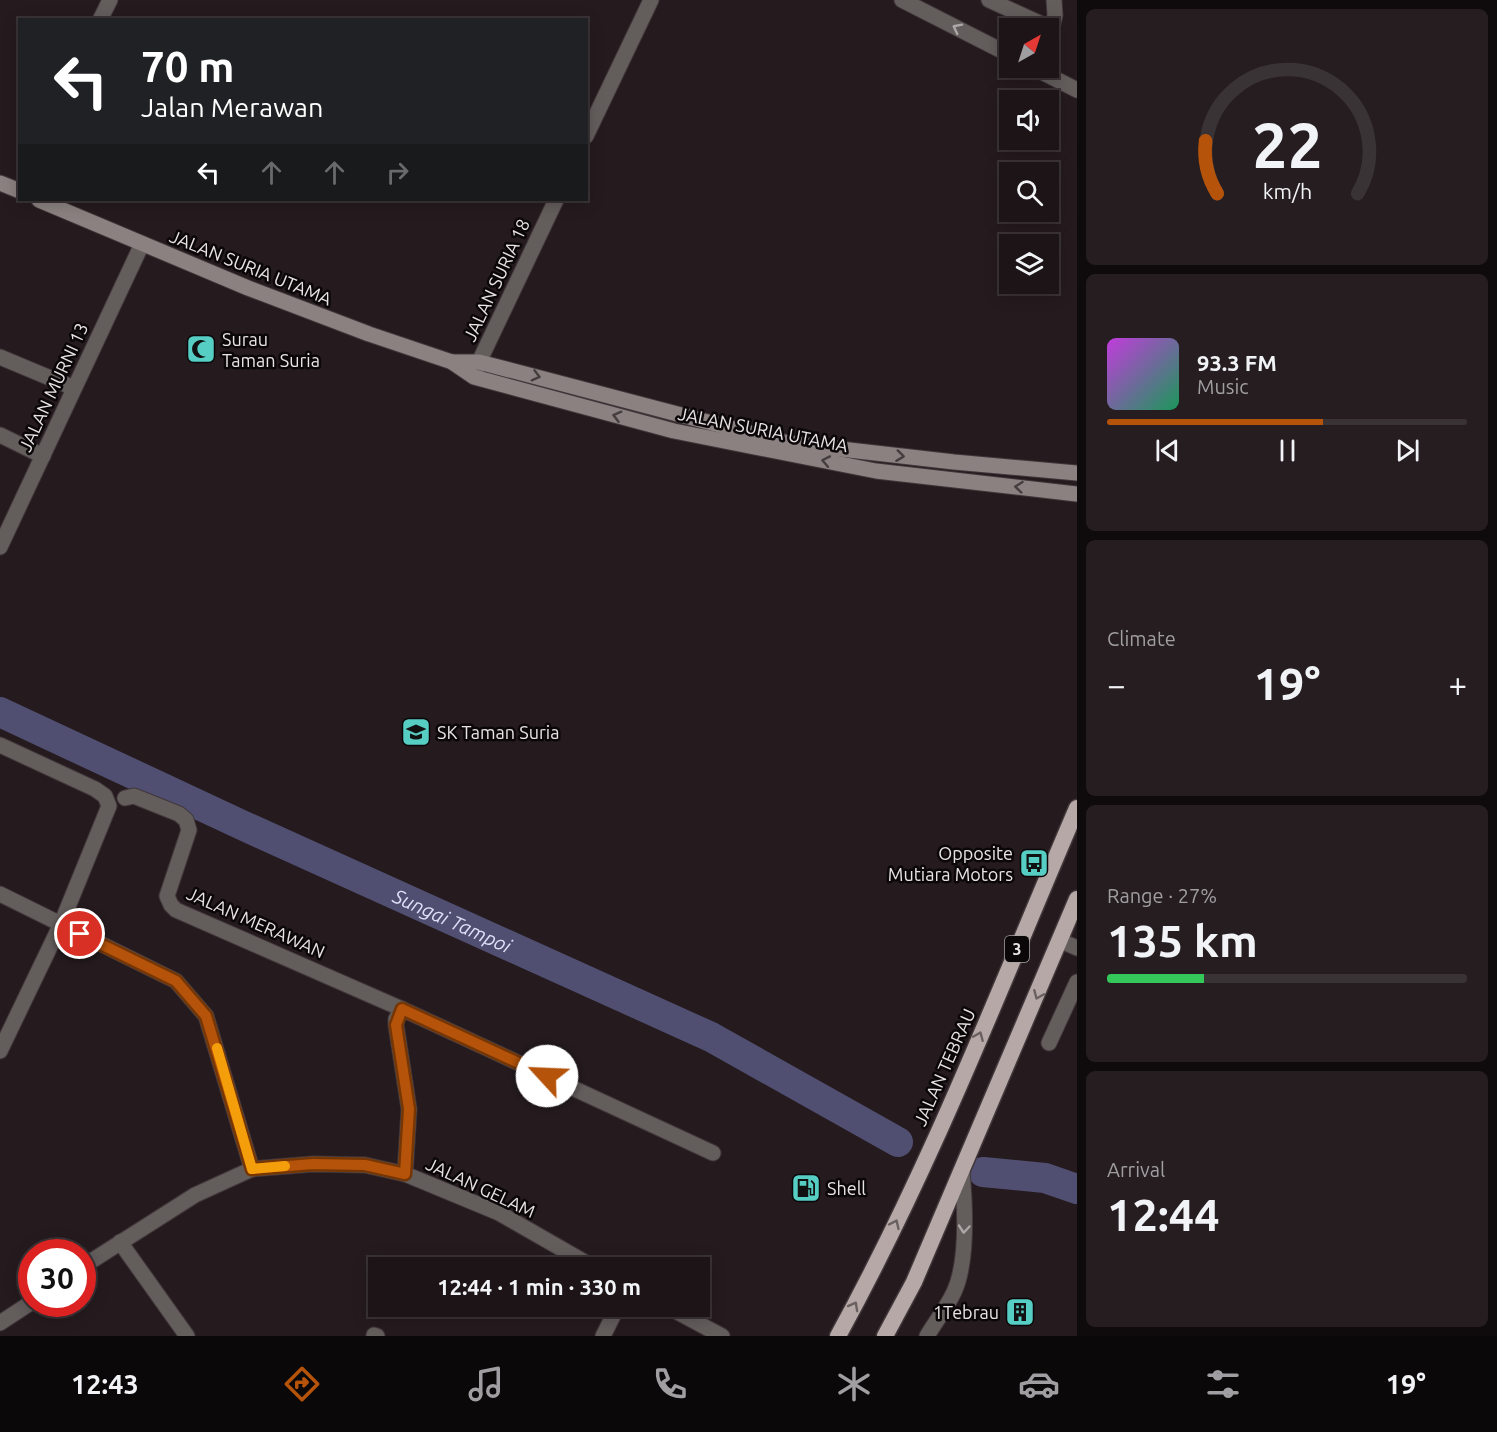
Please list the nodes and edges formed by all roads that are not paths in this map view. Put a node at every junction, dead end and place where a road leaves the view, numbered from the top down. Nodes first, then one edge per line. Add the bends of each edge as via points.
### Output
1 (110, 0) edge
2 (651, 0) edge
3 (902, 0) edge
4 (989, 0) edge
5 (1054, 0) edge
6 (101, 18) edge
7 (999, 49) edge
8 (1054, 78) edge
9 (1077, 90) edge
10 (588, 132) edge
11 (0, 183) edge
12 (18, 190) edge
13 (41, 201) edge
14 (556, 201) edge
15 (142, 244) junction
16 (0, 357) edge
17 (452, 362) junction
18 (479, 362) junction
19 (474, 377) junction
20 (74, 388) junction
21 (0, 435) edge
22 (43, 456) junction
23 (1077, 473) edge
24 (1077, 494) edge
25 (0, 547) edge
26 (0, 745) edge
27 (125, 798) dead end
28 (1077, 808) edge
29 (0, 894) edge
30 (1077, 899) edge
31 (61, 924) junction
32 (1061, 941) junction
33 (1077, 948) edge
34 (1077, 982) edge
35 (402, 1009) junction
36 (1049, 1043) dead end
37 (0, 1051) edge
38 (713, 1153) dead end
39 (252, 1169) junction
40 (962, 1171) junction
41 (405, 1174) junction
42 (120, 1242) junction
43 (576, 1257) edge
44 (96, 1258) edge
45 (18, 1311) edge
46 (612, 1317) edge
47 (687, 1317) edge
48 (0, 1323) edge
49 (187, 1336) edge
50 (603, 1336) edge
51 (722, 1336) edge
52 (838, 1336) edge
53 (885, 1336) edge
54 (927, 1336) edge

1 - 6 street
2 - 10 street
7 -> 3 street
4 - 5 street via 1046,26 1053,24
8 - 9 street
11 - 12 main road
13 - 15 main road, JALAN SURIA UTAMA
14 - 18 street, JALAN SURIA 18
15 - 17 main road, JALAN SURIA UTAMA via 248,288
15 - 20 street, JALAN MURNI 13
16 - 20 street
17 - 18 main road, JALAN SURIA UTAMA
17 - 19 main road, JALAN SURIA UTAMA
18 - 19 street, JALAN SURIA 18
18 -> 23 main road, JALAN SURIA UTAMA via 788,443
24 -> 19 main road, JALAN SURIA UTAMA via 876,471 674,431
20 - 22 street, JALAN MURNI 13
21 - 22 street
22 - 25 street, JALAN MURNI 13
26 - 31 street via 95,789 105,796 109,806
27 - 35 street, JALAN MERAWAN via 134,796 186,820 189,830 167,896 176,910
52 -> 28 highway, JALAN TEBRAU / 3 via 870,1277 952,1101
29 - 31 street
30 - 32 highway, 3
31 - 37 street
31 - 39 street via 176,981 206,1016
32 - 33 street
32 -> 40 highway, 3
34 - 36 street
35 - 38 street, JALAN MERAWAN
35 - 41 street via 396,1025 409,1109
39 - 41 street, JALAN GELAM via 365,1165
39 - 42 street, JALAN GELAM via 195,1195
40 - 53 highway, 3 via 914,1282
40 -> 54 street via 965,1211 960,1274
41 - 43 street, JALAN GELAM via 499,1213
42 - 44 street, JALAN GELAM
42 - 49 street
45 - 48 street
46 - 50 street
47 - 51 street

